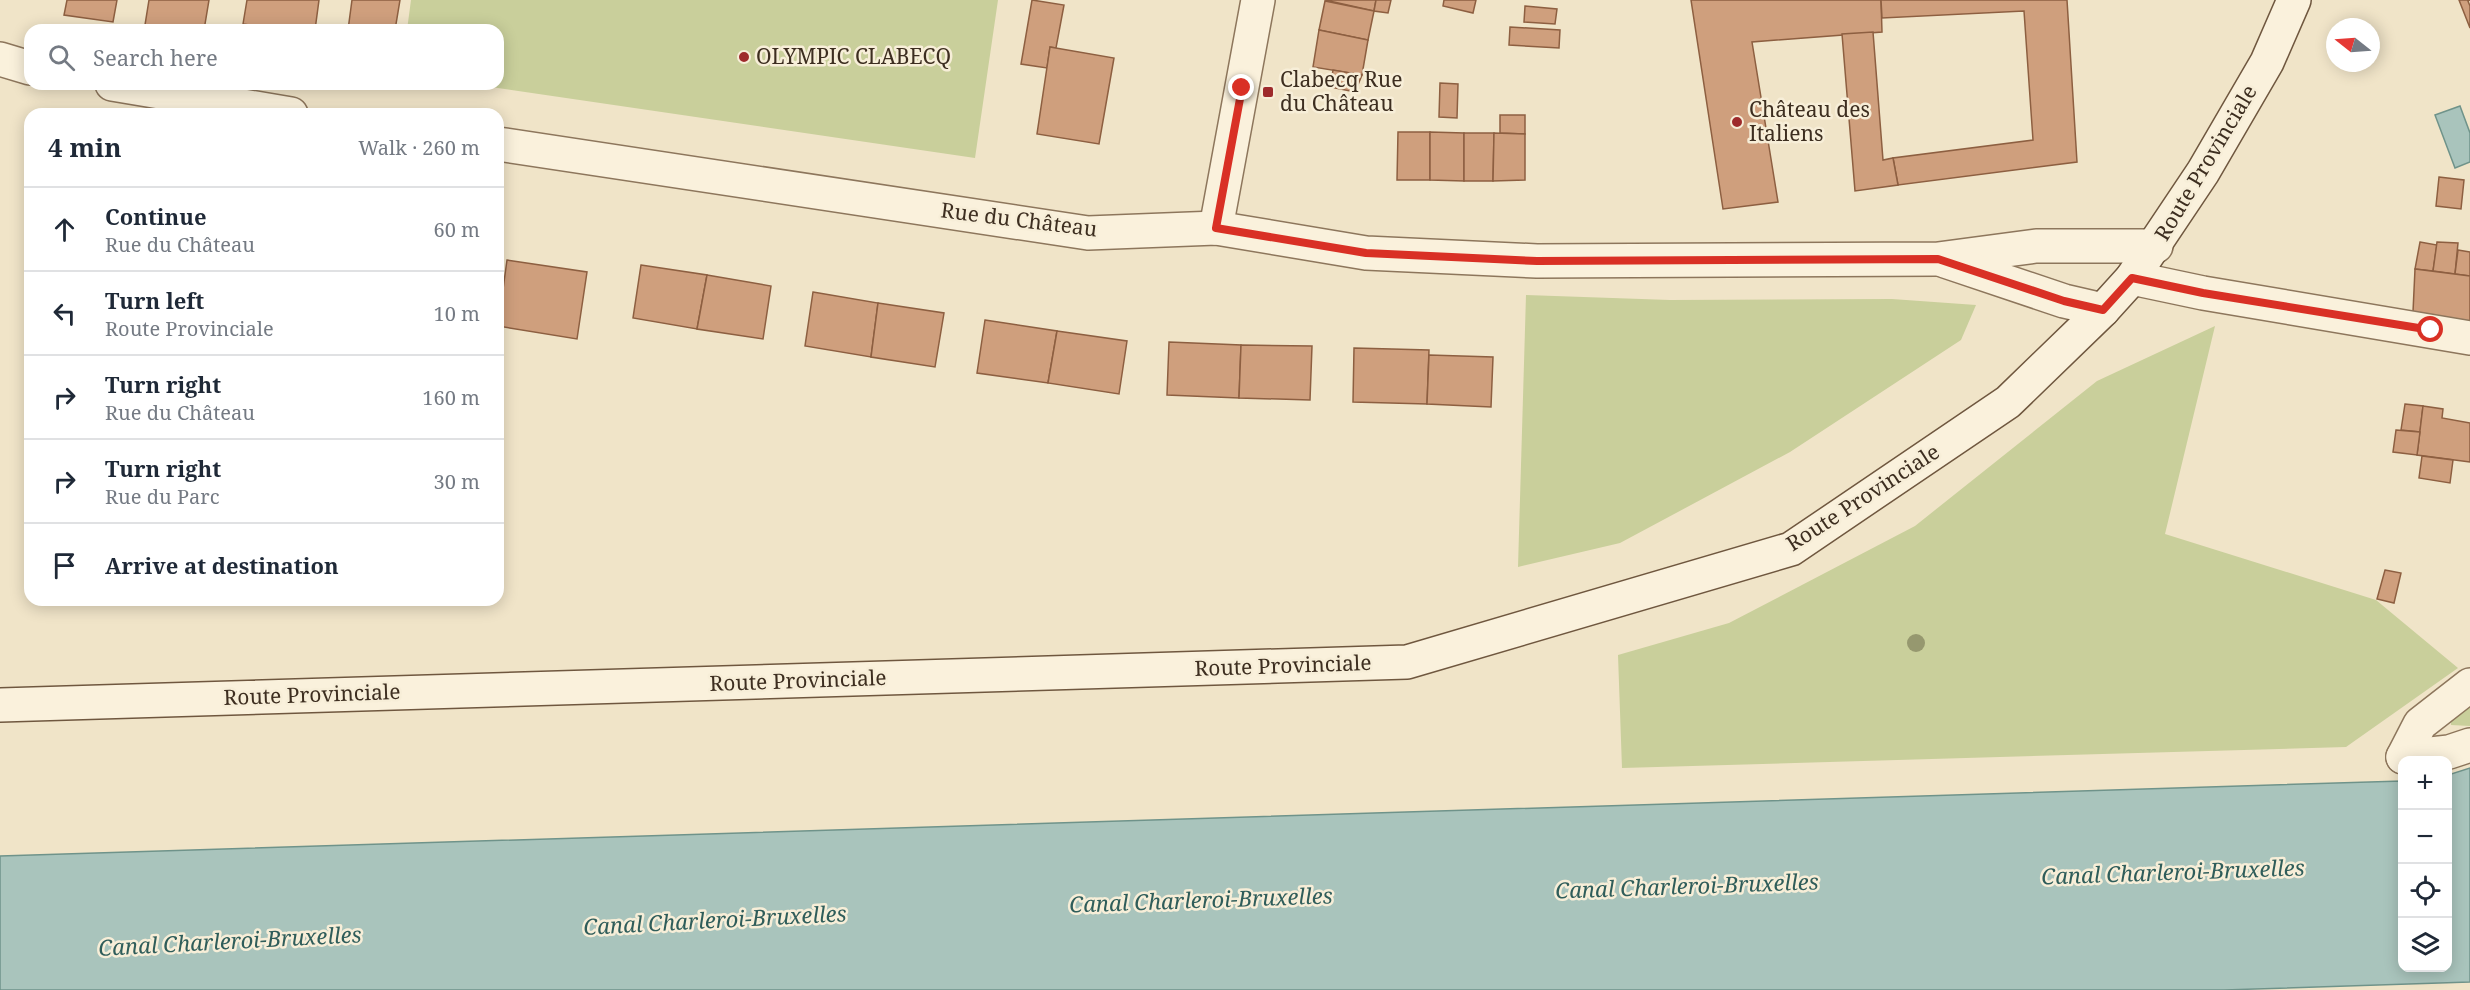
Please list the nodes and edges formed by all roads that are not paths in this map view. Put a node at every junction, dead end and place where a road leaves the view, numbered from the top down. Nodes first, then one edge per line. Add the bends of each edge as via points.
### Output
1 (1258, 0) edge
2 (2294, 0) edge
3 (0, 59) edge
4 (24, 66) edge
5 (148, 90) edge
6 (255, 108) edge
7 (504, 145) edge
8 (1216, 228) junction
9 (2156, 246) junction
10 (1938, 259) junction
11 (2132, 278) junction
12 (2103, 310) junction
13 (2470, 338) edge
14 (2470, 685) edge
15 (0, 705) edge
16 (2470, 745) edge

1 - 8 street
2 - 9 street, Route Provinciale via 2267,62
3 - 4 street
5 - 6 street
7 - 8 street, Rue du Château via 1088,233
8 - 10 street, Rue du Château via 1366,253 1537,261
9 - 10 street, Rue du Château via 2036,246
9 - 11 street, Route Provinciale
10 - 12 street, Rue du Château
11 - 12 street, Route Provinciale
11 - 13 street
12 - 15 street, Route Provinciale via 2008,402 1791,549 1407,662
14 - 16 street via 2420,724 2403,757 2449,752

